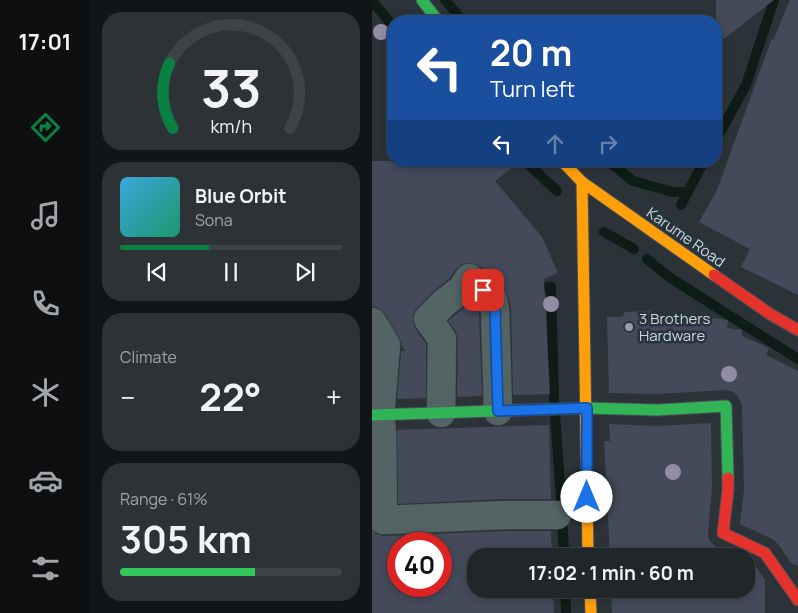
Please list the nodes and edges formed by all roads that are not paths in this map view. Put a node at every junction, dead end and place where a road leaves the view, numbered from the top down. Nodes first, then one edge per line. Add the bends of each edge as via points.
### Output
1 (422, 0) edge
2 (433, 15) edge
3 (568, 167) edge
4 (582, 182) junction
5 (372, 322) edge
6 (798, 330) edge
7 (587, 408) junction
8 (498, 411) junction
9 (441, 413) junction
10 (376, 415) edge
11 (557, 515) dead end
12 (588, 548) edge
13 (590, 598) edge
14 (798, 600) edge
15 (798, 604) edge
16 (590, 613) edge
17 (788, 613) edge

1 - 2 street
3 - 4 street, Karume Road
4 - 6 street, Karume Road via 754,303
4 - 7 street
5 - 10 street via 386,345
7 - 8 street
7 - 12 street
7 - 14 street via 657,410 726,406 728,490 723,533 765,553
8 - 9 street
8 - 9 street via 493,299 469,278 462,289 428,319 442,339
9 - 10 street
10 - 11 street via 382,433 383,520
13 - 16 street
15 - 17 street

